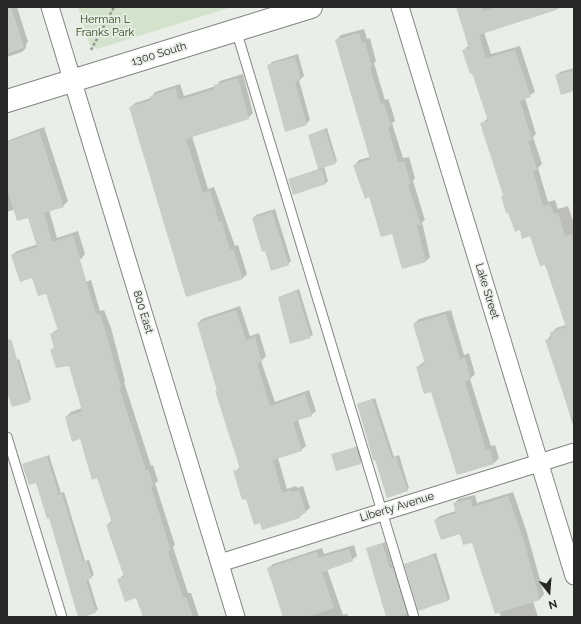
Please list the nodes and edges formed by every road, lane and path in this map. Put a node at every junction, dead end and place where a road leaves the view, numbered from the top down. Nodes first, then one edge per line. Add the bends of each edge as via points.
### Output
1 (50, 7) edge
2 (114, 7) edge
3 (311, 7) edge
4 (400, 7) edge
5 (236, 30) junction
6 (91, 50) dead end
7 (72, 80) junction
8 (7, 101) edge
9 (7, 437) edge
10 (574, 452) edge
11 (539, 463) junction
12 (382, 512) junction
13 (220, 563) junction
14 (574, 576) edge
15 (62, 617) edge
16 (236, 617) edge
17 (414, 617) edge

1 - 7 street, 800 East
2 - 6 path
3 - 5 street, 1300 South
4 - 11 street, Lake Street
5 - 7 street, 1300 South
5 - 12 lane
7 - 8 street, 1300 South
7 - 13 street, 800 East
9 - 15 lane
10 - 11 street, Liberty Avenue
11 - 12 street, Liberty Avenue
11 - 14 street, Lake Street
12 - 13 street, Liberty Avenue
12 - 17 lane
13 - 16 street, 800 East

